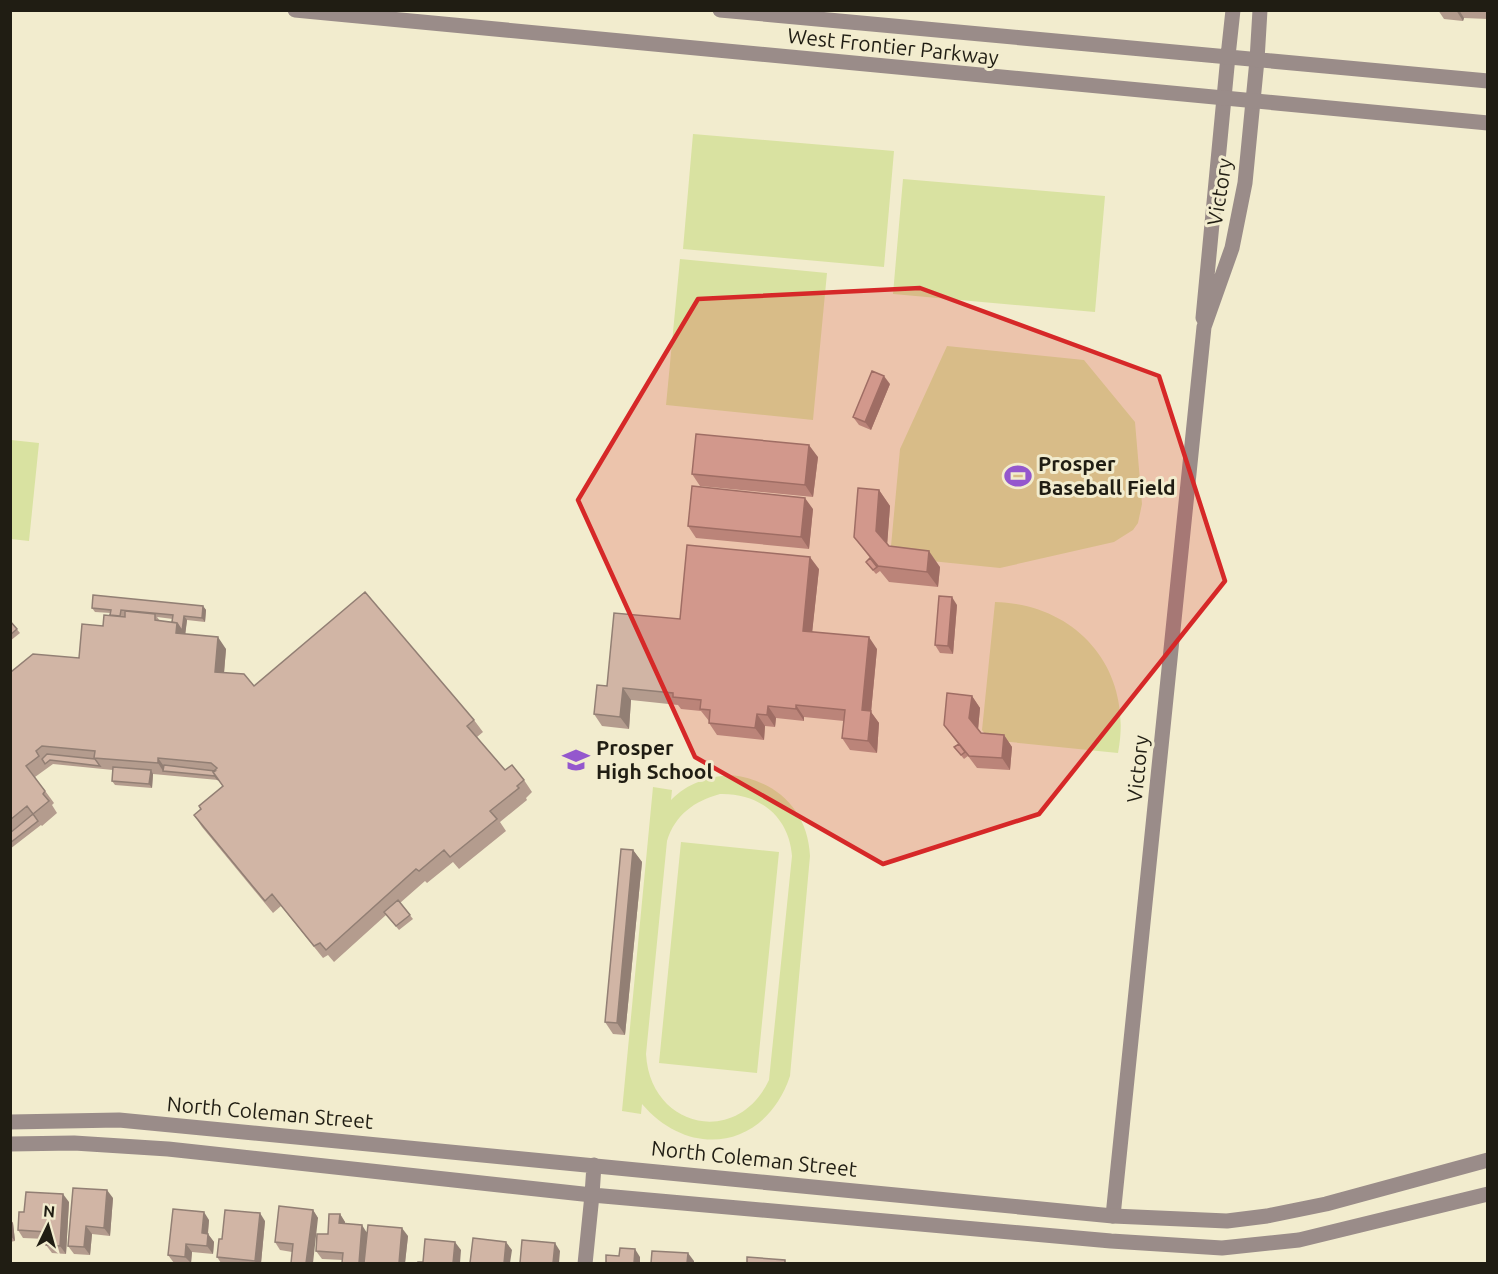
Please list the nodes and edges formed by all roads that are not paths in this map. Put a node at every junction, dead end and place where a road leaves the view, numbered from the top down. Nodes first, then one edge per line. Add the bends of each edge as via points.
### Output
1 (296, 10) edge
2 (720, 10) edge
3 (1233, 10) edge
4 (1260, 10) edge
5 (1228, 56) junction
6 (1257, 60) junction
7 (1488, 81) edge
8 (1224, 99) junction
9 (1254, 101) junction
10 (1488, 123) edge
11 (1204, 327) junction
12 (10, 1122) edge
13 (10, 1144) edge
14 (1488, 1160) edge
15 (594, 1165) junction
16 (1488, 1194) edge
17 (592, 1195) junction
18 (1113, 1216) junction
19 (1111, 1241) junction
20 (585, 1263) edge

1 - 8 street, West Frontier Parkway
2 - 5 street, West Frontier Parkway
3 - 5 street, Victory
4 - 6 street, Victory
5 - 6 street, West Frontier Parkway
5 - 8 street, Victory
6 - 7 street, West Frontier Parkway
6 - 9 street, Victory
8 - 9 street, West Frontier Parkway
8 - 11 street, Victory via 1202,314
9 - 10 street, West Frontier Parkway
9 - 11 street, Victory via 1245,183 1232,248
11 - 18 street, Victory
12 - 15 street, North Coleman Street via 119,1120
13 - 17 street via 74,1143 168,1149
14 - 18 street, North Coleman Street via 1268,1216 1227,1221
15 - 17 street
15 - 18 street, North Coleman Street
16 - 19 street via 1299,1240 1222,1248
17 - 19 street
17 - 20 street
18 - 19 street, Victory

